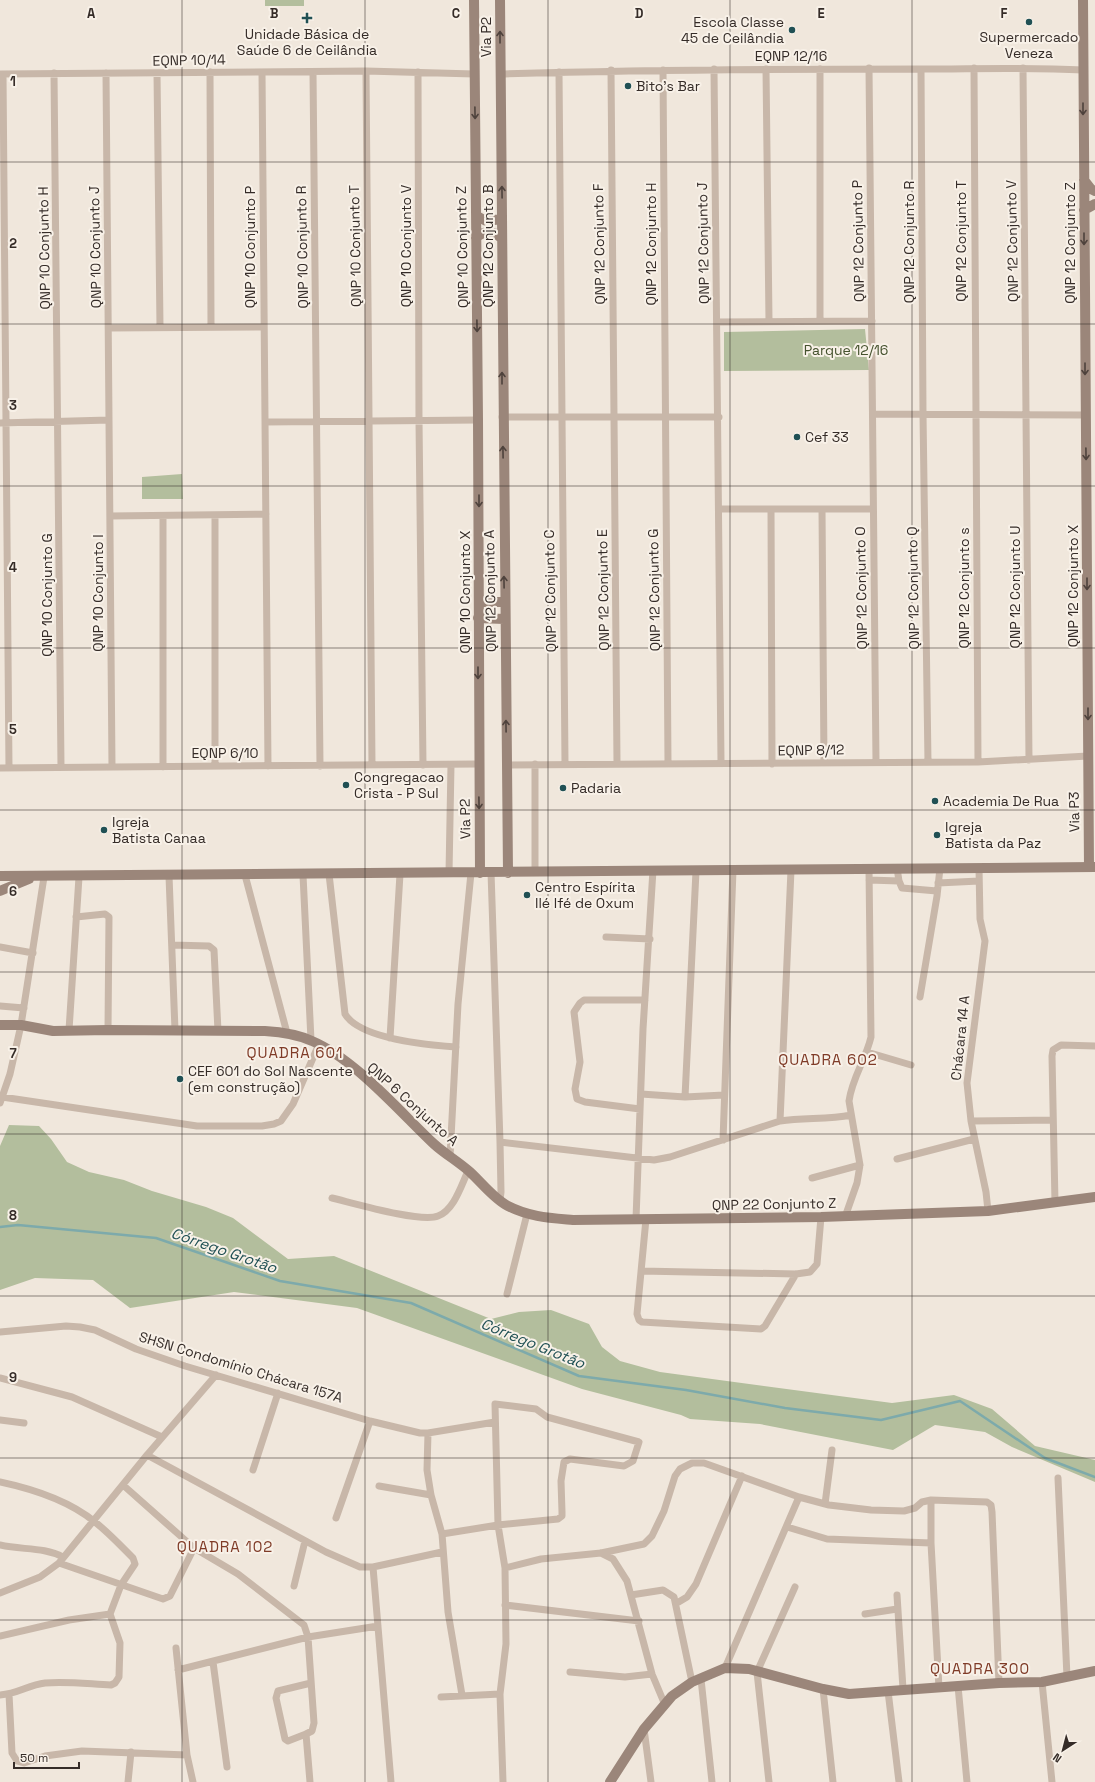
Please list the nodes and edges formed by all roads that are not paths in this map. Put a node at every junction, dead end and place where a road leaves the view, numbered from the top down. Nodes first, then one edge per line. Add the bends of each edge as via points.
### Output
1 (474, 0) edge
2 (500, 0) edge
3 (1083, 0) edge
4 (869, 68) junction
5 (974, 68) junction
6 (1023, 68) junction
7 (714, 69) junction
8 (766, 69) junction
9 (820, 69) junction
10 (921, 69) junction
11 (611, 70) junction
12 (663, 70) junction
13 (1083, 70) junction
14 (366, 71) junction
15 (210, 72) junction
16 (262, 72) junction
17 (313, 72) junction
18 (418, 72) junction
19 (559, 72) junction
20 (54, 73) junction
21 (106, 73) junction
22 (157, 73) junction
23 (1, 74) edge
24 (474, 74) junction
25 (500, 74) junction
26 (1084, 180) junction
27 (1095, 190) edge
28 (1095, 204) edge
29 (1084, 210) junction
30 (476, 216) junction
31 (502, 219) junction
32 (476, 238) junction
33 (502, 239) junction
34 (769, 321) junction
35 (820, 321) junction
36 (872, 321) junction
37 (717, 322) junction
38 (211, 326) junction
39 (160, 327) junction
40 (263, 327) junction
41 (109, 328) junction
42 (872, 414) junction
43 (923, 414) junction
44 (975, 414) junction
45 (1027, 414) junction
46 (1085, 415) junction
47 (502, 417) junction
48 (561, 417) junction
49 (614, 417) junction
50 (665, 417) junction
51 (719, 417) junction
52 (109, 420) junction
53 (478, 420) junction
54 (317, 421) junction
55 (370, 421) junction
56 (419, 421) junction
57 (59, 422) junction
58 (265, 422) junction
59 (3, 423) edge
60 (719, 509) junction
61 (771, 509) junction
62 (822, 509) junction
63 (873, 509) junction
64 (266, 514) junction
65 (215, 515) junction
66 (110, 516) junction
67 (163, 516) junction
68 (1091, 538) edge
69 (1095, 555) edge
70 (1087, 563) junction
71 (479, 602) junction
72 (505, 602) junction
73 (478, 618) junction
74 (504, 619) junction
75 (1088, 756) junction
76 (1029, 760) junction
77 (721, 762) junction
78 (824, 762) junction
79 (876, 762) junction
80 (928, 762) junction
81 (978, 762) junction
82 (617, 763) junction
83 (668, 763) junction
84 (478, 764) junction
85 (535, 764) junction
86 (565, 764) junction
87 (772, 764) junction
88 (372, 765) junction
89 (423, 765) junction
90 (451, 765) junction
91 (506, 765) junction
92 (112, 766) junction
93 (163, 766) junction
94 (216, 766) junction
95 (268, 766) junction
96 (320, 766) junction
97 (61, 767) junction
98 (0, 768) edge
99 (9, 768) junction
100 (1092, 867) edge
101 (897, 868) junction
102 (940, 868) junction
103 (980, 868) junction
104 (869, 869) junction
105 (653, 870) junction
106 (733, 870) junction
107 (792, 870) junction
108 (696, 871) junction
109 (491, 872) junction
110 (508, 872) junction
111 (536, 872) junction
112 (449, 873) junction
113 (476, 873) junction
114 (329, 874) junction
115 (400, 874) junction
116 (245, 875) junction
117 (304, 875) junction
118 (0, 876) edge
119 (79, 876) junction
120 (169, 876) junction
121 (33, 877) junction
122 (44, 877) junction
123 (869, 880) junction
124 (898, 881) junction
125 (979, 882) junction
126 (938, 887) junction
127 (0, 891) edge
128 (76, 917) junction
129 (606, 937) dead end
130 (650, 939) junction
131 (172, 945) junction
132 (0, 947) edge
133 (33, 953) junction
134 (920, 997) dead end
135 (645, 1000) junction
136 (0, 1006) edge
137 (24, 1008) junction
138 (0, 1024) edge
139 (21, 1026) junction
140 (68, 1030) junction
141 (108, 1030) junction
142 (175, 1030) junction
143 (218, 1031) junction
144 (287, 1033) junction
145 (390, 1038) junction
146 (315, 1042) junction
147 (1095, 1046) edge
148 (456, 1047) junction
149 (867, 1052) junction
150 (911, 1065) dead end
151 (641, 1094) junction
152 (724, 1095) junction
153 (685, 1097) junction
154 (1, 1100) edge
155 (640, 1109) junction
156 (851, 1115) junction
157 (1053, 1120) junction
158 (780, 1121) junction
159 (970, 1121) junction
160 (974, 1139) junction
161 (723, 1140) junction
162 (500, 1142) junction
163 (450, 1157) junction
164 (639, 1159) junction
165 (897, 1159) dead end
166 (860, 1165) junction
167 (468, 1171) junction
168 (812, 1178) dead end
169 (332, 1198) dead end
170 (1095, 1198) edge
171 (500, 1200) junction
172 (1055, 1203) junction
173 (988, 1211) junction
174 (527, 1214) junction
175 (821, 1217) junction
176 (845, 1217) junction
177 (641, 1219) junction
178 (641, 1271) junction
179 (796, 1274) junction
180 (507, 1294) dead end
181 (0, 1332) edge
182 (216, 1375) junction
183 (0, 1378) edge
184 (278, 1393) junction
185 (0, 1420) edge
186 (370, 1421) junction
187 (494, 1422) junction
188 (24, 1423) dead end
189 (428, 1433) junction
190 (162, 1438) junction
191 (832, 1450) dead end
192 (147, 1455) junction
193 (253, 1470) dead end
194 (742, 1476) junction
195 (1058, 1478) dead end
196 (0, 1482) edge
197 (123, 1485) junction
198 (379, 1486) dead end
199 (431, 1495) junction
200 (799, 1497) junction
201 (931, 1500) junction
202 (825, 1504) junction
203 (336, 1518) dead end
204 (94, 1522) junction
205 (498, 1525) junction
206 (787, 1527) junction
207 (442, 1534) junction
208 (305, 1541) junction
209 (931, 1543) junction
210 (0, 1545) edge
211 (194, 1548) junction
212 (442, 1552) junction
213 (601, 1553) junction
214 (61, 1560) junction
215 (372, 1567) junction
216 (505, 1568) junction
217 (121, 1585) junction
218 (294, 1586) dead end
219 (795, 1587) dead end
220 (0, 1593) edge
221 (631, 1595) junction
222 (896, 1595) dead end
223 (677, 1603) junction
224 (505, 1605) junction
225 (897, 1609) junction
226 (110, 1614) junction
227 (865, 1614) dead end
228 (639, 1621) junction
229 (378, 1626) junction
230 (0, 1636) edge
231 (308, 1637) junction
232 (176, 1648) dead end
233 (212, 1662) junction
234 (725, 1668) junction
235 (178, 1670) junction
236 (1095, 1671) edge
237 (570, 1672) dead end
238 (757, 1672) junction
239 (652, 1674) junction
240 (1067, 1678) junction
241 (696, 1681) junction
242 (1042, 1682) junction
243 (311, 1683) junction
244 (999, 1683) junction
245 (958, 1686) junction
246 (939, 1688) junction
247 (823, 1689) junction
248 (902, 1689) junction
249 (888, 1691) junction
250 (9, 1694) junction
251 (500, 1694) junction
252 (0, 1695) edge
253 (462, 1695) junction
254 (441, 1697) dead end
255 (665, 1705) junction
256 (644, 1729) junction
257 (306, 1734) junction
258 (131, 1752) junction
259 (187, 1755) junction
260 (227, 1767) dead end
261 (128, 1782) edge
262 (193, 1782) edge
263 (310, 1782) edge
264 (391, 1782) edge
265 (503, 1782) edge
266 (610, 1782) edge
267 (650, 1782) edge
268 (712, 1782) edge
269 (769, 1782) edge
270 (833, 1782) edge
271 (899, 1782) edge
272 (967, 1782) edge
273 (1052, 1782) edge

1 - 24 street, Via P2
25 -> 2 street, Via P2
3 - 13 street
4 - 9 street, EQNP 12/16
4 - 10 street, EQNP 12/16
4 - 36 street, QNP 12 Conjunto P
5 - 6 street, EQNP 12/16
5 - 10 street, EQNP 12/16
5 - 44 street, QNP 12 Conjunto T
6 - 13 street, EQNP 12/16
6 - 45 street, QNP 12 Conjunto V
7 - 8 street, EQNP 12/16
7 - 12 street, EQNP 12/16
7 - 37 street, QNP 12 Conjunto J
8 - 9 street, EQNP 12/16
8 - 34 street
9 - 35 street
10 - 43 street, QNP 12 Conjunto R
11 - 12 street, EQNP 12/16
11 - 19 street, EQNP 12/16
11 - 49 street, QNP 12 Conjunto F
12 - 50 street, QNP 12 Conjunto H
13 -> 26 street, QNP 12 Conjunto Z
14 - 17 street, EQNP 10/14
14 - 18 street, EQNP 10/14
14 - 55 street, QNP 10 Conjunto T
15 - 16 street, EQNP 10/14
15 - 22 street, EQNP 10/14
15 - 38 street
16 - 17 street, EQNP 10/14
16 - 40 street, QNP 10 Conjunto P
17 - 54 street, QNP 10 Conjunto R
18 - 24 street, EQNP 10/14
18 - 56 street, QNP 10 Conjunto V
19 - 25 street, EQNP 12/16
19 - 48 street, QNP 12 Conjunto C
20 - 21 street, EQNP 10/14
20 - 23 street, EQNP 10/14
20 - 57 street, QNP 10 Conjunto H
21 - 22 street, EQNP 10/14
21 - 41 street, QNP 10 Conjunto J
22 - 39 street
23 - 59 street
24 -> 30 street, QNP 10 Conjunto Z
31 -> 25 street, QNP 12 Conjunto B
26 - 27 street
26 - 29 street, QNP 12 Conjunto Z
28 - 29 street
29 -> 46 street, QNP 12 Conjunto Z
30 - 31 street via 486,221
30 - 32 street, QNP 10 Conjunto Z
31 - 33 street, QNP 12 Conjunto B
32 - 33 street via 482,233 489,232 497,234
32 -> 53 street, QNP 10 Conjunto Z
47 -> 33 street, QNP 12 Conjunto B
34 - 35 street
34 - 37 street
35 - 36 street
36 - 42 street, QNP 12 Conjunto P
37 - 51 street, QNP 12 Conjunto J
38 - 39 street
38 - 40 street
39 - 41 street
40 - 58 street, QNP 10 Conjunto P
41 - 52 street, QNP 10 Conjunto J
42 - 43 street
42 - 63 street, QNP 12 Conjunto O
43 - 44 street
43 - 80 street, QNP 12 Conjunto Q
44 - 45 street
44 - 81 street, QNP 12 Conjunto s
45 - 46 street
45 - 76 street, QNP 12 Conjunto U
46 -> 68 street, QNP 12 Conjunto X
47 - 48 street
72 -> 47 street, QNP 12 Conjunto A
48 - 49 street
48 - 86 street, QNP 12 Conjunto C
49 - 50 street
49 - 82 street, QNP 12 Conjunto E
50 - 51 street
50 - 83 street, QNP 12 Conjunto G
51 - 60 street, QNP 12 Conjunto J
52 - 57 street
52 - 66 street, QNP 10 Conjunto I
53 - 56 street
53 -> 71 street, QNP 10 Conjunto X
54 - 55 street
54 - 58 street
54 - 96 street, QNP 10 Conjunto R
55 - 56 street
55 - 88 street, QNP 10 Conjunto T
56 - 89 street, QNP 10 Conjunto V
57 - 59 street
57 - 97 street, QNP 10 Conjunto G
58 - 64 street, QNP 10 Conjunto P
59 - 99 street
60 - 61 street
60 - 77 street, QNP 12 Conjunto J
61 - 62 street
61 - 87 street
62 - 63 street
62 - 78 street
63 - 79 street, QNP 12 Conjunto O
64 - 65 street
64 - 95 street, QNP 10 Conjunto P
65 - 67 street
65 - 94 street
66 - 67 street
66 - 92 street, QNP 10 Conjunto I
67 - 93 street
68 - 70 street, QNP 12 Conjunto X
69 - 70 street
70 -> 75 street, QNP 12 Conjunto X
71 - 72 street
71 - 73 street, QNP 10 Conjunto X
72 - 74 street, QNP 12 Conjunto A
73 - 74 street
73 -> 84 street, QNP 10 Conjunto X
91 -> 74 street, QNP 12 Conjunto A
75 - 76 street, EQNP 8/12
75 - 100 street, Via P3
76 - 81 street, EQNP 8/12
77 - 83 street, EQNP 8/12
77 - 87 street, EQNP 8/12
78 - 79 street, EQNP 8/12
78 - 87 street, EQNP 8/12
79 - 80 street, EQNP 8/12
80 - 81 street, EQNP 8/12
82 - 83 street, EQNP 8/12
82 - 86 street, EQNP 8/12
84 - 90 street, EQNP 6/10
84 -> 113 street, Via P2
85 - 86 street, EQNP 8/12
85 - 91 street, EQNP 8/12
85 - 111 street
88 - 89 street, EQNP 6/10
88 - 96 street, EQNP 6/10
89 - 90 street, EQNP 6/10
90 - 112 street
91 - 110 street
92 - 93 street, EQNP 6/10
92 - 97 street, EQNP 6/10
93 - 94 street, EQNP 6/10
94 - 95 street, EQNP 6/10
95 - 96 street, EQNP 6/10
97 - 99 street, EQNP 6/10
98 - 99 street, EQNP 6/10
100 - 103 street
101 - 102 street
101 - 104 street
101 - 124 street
102 - 103 street
102 - 126 street
103 - 125 street, Chácara 14 A
104 - 107 street
104 - 123 street
105 - 108 street
105 - 111 street
105 - 130 street
106 - 107 street
106 - 108 street
106 - 152 street
107 - 158 street
108 - 153 street
109 - 110 street
109 - 113 street
109 - 162 street
110 - 111 street
112 - 113 street
112 - 115 street
113 - 148 street via 458,1004
114 - 115 street
114 - 117 street
114 - 145 street via 345,1014 352,1023
115 - 145 street
116 - 117 street
116 - 120 street
116 - 144 street
117 - 146 street
118 - 121 street
119 - 120 street
119 - 122 street
119 - 128 street
120 - 131 street
121 - 122 street
121 - 127 street
122 - 133 street
123 - 124 street
123 - 149 street via 872,1025
124 - 126 street via 904,888
125 - 126 street
125 - 159 street, Chácara 14 A via 980,919 985,941 968,1071
126 - 134 street
128 - 140 street
128 - 141 street via 105,914 110,917
129 - 130 street
130 - 135 street
131 - 142 street
131 - 143 street via 213,948
132 - 133 street
133 - 137 street
135 - 151 street
135 - 155 street via 584,1000 574,1012 580,1062 575,1089 577,1099
136 - 137 street
137 - 139 street
138 - 139 street, QNP 6 Conjunto A
139 - 140 street, QNP 6 Conjunto A via 38,1030
139 - 154 street
140 - 141 street, QNP 6 Conjunto A
141 - 142 street, QNP 6 Conjunto A
142 - 143 street, QNP 6 Conjunto A
143 - 144 street, QNP 6 Conjunto A
144 - 146 street, QNP 6 Conjunto A
145 - 148 street
146 - 154 street via 293,1104 281,1121 274,1124 197,1126
146 - 163 street, QNP 6 Conjunto A via 342,1058
147 - 157 street via 1061,1045 1053,1050
148 - 163 street
149 - 150 street
149 - 156 street via 852,1084 849,1101
151 - 153 street
151 - 155 street
152 - 153 street
152 - 161 street
155 - 164 street
156 - 158 street
156 - 166 street
157 - 159 street
157 - 172 street
158 - 161 street
159 - 160 street, Chácara 14 A
160 - 165 street
160 - 173 street, Chácara 14 A
161 - 164 street via 670,1157
162 - 164 street
162 - 171 street
163 - 167 street, QNP 6 Conjunto A
164 - 177 street
166 - 168 street
166 - 176 street via 857,1183
167 - 169 street via 454,1201 438,1216 427,1218 406,1215
167 - 171 street, QNP 22 Conjunto Z
170 - 172 street, QNP 22 Conjunto Z
171 - 174 street, QNP 22 Conjunto Z
172 - 173 street, QNP 22 Conjunto Z
173 - 176 street, QNP 22 Conjunto Z
174 - 177 street, QNP 22 Conjunto Z via 573,1220
174 - 180 street
175 - 176 street, QNP 22 Conjunto Z
175 - 177 street, QNP 22 Conjunto Z
175 - 179 street via 817,1264 810,1272
177 - 178 street
178 - 179 street
178 - 179 street via 637,1314 639,1320 754,1329 765,1326
181 - 182 street, SHSN Condomínio Chácara 157A via 80,1327 94,1330 159,1358
182 - 184 street, SHSN Condomínio Chácara 157A
182 - 190 street
183 - 190 street via 72,1398
184 - 186 street, SHSN Condomínio Chácara 157A
184 - 193 street
185 - 188 street
186 - 189 street, SHSN Condomínio Chácara 157A
186 - 203 street
187 - 189 street, SHSN Condomínio Chácara 157A
187 - 205 street
187 - 205 street via 495,1404 536,1409 547,1417 639,1442 634,1461 624,1466 570,1459 564,1462 561,1481 562,1516 558,1519
189 - 199 street via 427,1470
190 - 192 street
191 - 202 street
192 - 197 street
192 - 208 street
194 - 200 street
194 - 213 street via 704,1463 680,1469 652,1536 644,1544
194 - 223 street via 696,1584 687,1597
195 - 240 street
196 - 204 street via 24,1487 65,1503
197 - 204 street
197 - 211 street
198 - 199 street
199 - 207 street
200 - 202 street
200 - 206 street
201 - 202 street via 904,1511
201 - 209 street
201 - 244 street via 987,1502 990,1505
204 - 214 street
204 - 217 street via 135,1561 134,1567
205 - 207 street
205 - 216 street
206 - 209 street via 827,1539
206 - 234 street
207 - 212 street
208 - 215 street via 346,1562 360,1567
208 - 218 street
209 - 246 street
210 - 214 street via 16,1549 47,1550
211 - 217 street via 167,1598 158,1598
211 - 231 street via 238,1574 294,1616 304,1625
212 - 215 street
212 - 253 street via 448,1612
213 - 216 street via 541,1559
213 - 221 street via 613,1559 623,1573
214 - 217 street
214 - 220 street via 40,1577
215 - 229 street
216 - 224 street
217 - 226 street
219 - 238 street
221 - 223 street via 663,1590 671,1594
221 - 228 street
222 - 225 street
223 - 241 street
224 - 228 street
224 - 251 street via 506,1644
225 - 227 street
225 - 248 street
226 - 230 street via 69,1620
226 - 250 street via 120,1643 119,1678 115,1683 47,1683
228 - 239 street
229 - 231 street
229 - 264 street
231 - 233 street
231 - 243 street
232 - 235 street
233 - 235 street
233 - 260 street
234 - 238 street
234 - 241 street
235 - 259 street
236 - 240 street
237 - 239 street via 625,1677
238 - 247 street
238 - 269 street
239 - 255 street
240 - 242 street
241 - 255 street via 672,1696
241 - 268 street
242 - 244 street
242 - 273 street
243 - 257 street via 314,1723 312,1731
243 - 257 street via 284,1689 278,1692 276,1698 285,1739 288,1741
244 - 245 street
245 - 246 street
245 - 272 street
246 - 248 street
247 - 249 street via 849,1694
247 - 270 street
248 - 249 street
249 - 271 street
250 - 252 street
250 - 258 street via 12,1753 17,1762 24,1763 45,1756 82,1751
251 - 253 street
251 - 265 street
253 - 254 street
255 - 256 street
256 - 266 street
256 - 267 street
257 - 263 street
258 - 259 street
258 - 261 street
259 - 262 street

